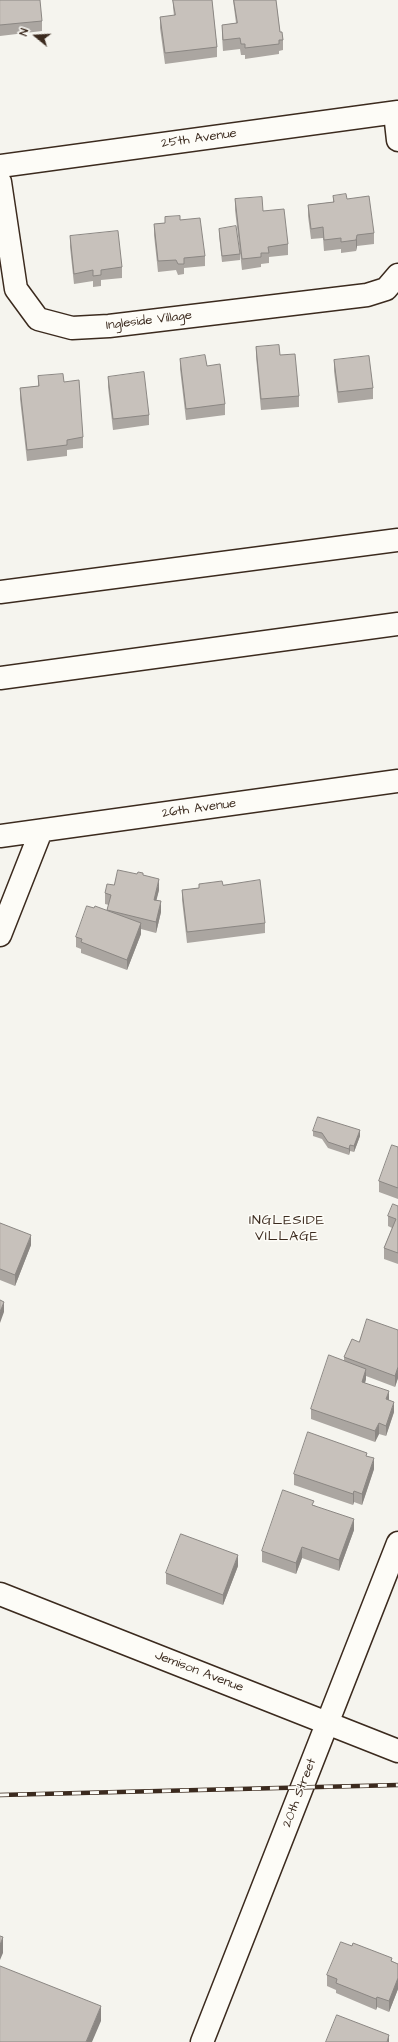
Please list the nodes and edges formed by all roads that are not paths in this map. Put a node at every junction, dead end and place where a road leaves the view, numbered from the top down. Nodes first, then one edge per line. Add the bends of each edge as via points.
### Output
1 (396, 113) edge
2 (398, 140) edge
3 (0, 166) edge
4 (0, 182) edge
5 (398, 275) edge
6 (398, 540) edge
7 (0, 592) edge
8 (398, 624) edge
9 (0, 678) edge
10 (398, 781) edge
11 (41, 831) junction
12 (0, 836) edge
13 (0, 935) edge
14 (398, 1543) edge
15 (0, 1594) edge
16 (327, 1722) junction
17 (398, 1751) edge
18 (202, 2042) edge

1 - 2 main road
1 - 3 main road, 25th Avenue
4 - 5 main road, Ingleside Village via 16,289 38,319 72,328 109,326 367,295 386,289
6 - 7 main road
8 - 9 main road
10 - 11 main road, 26th Avenue
11 - 12 main road, 26th Avenue
11 - 13 main road
14 - 16 main road, 20th Street
15 - 16 main road, Jemison Avenue
16 - 17 main road, Jemison Avenue
16 - 18 main road, 20th Street

